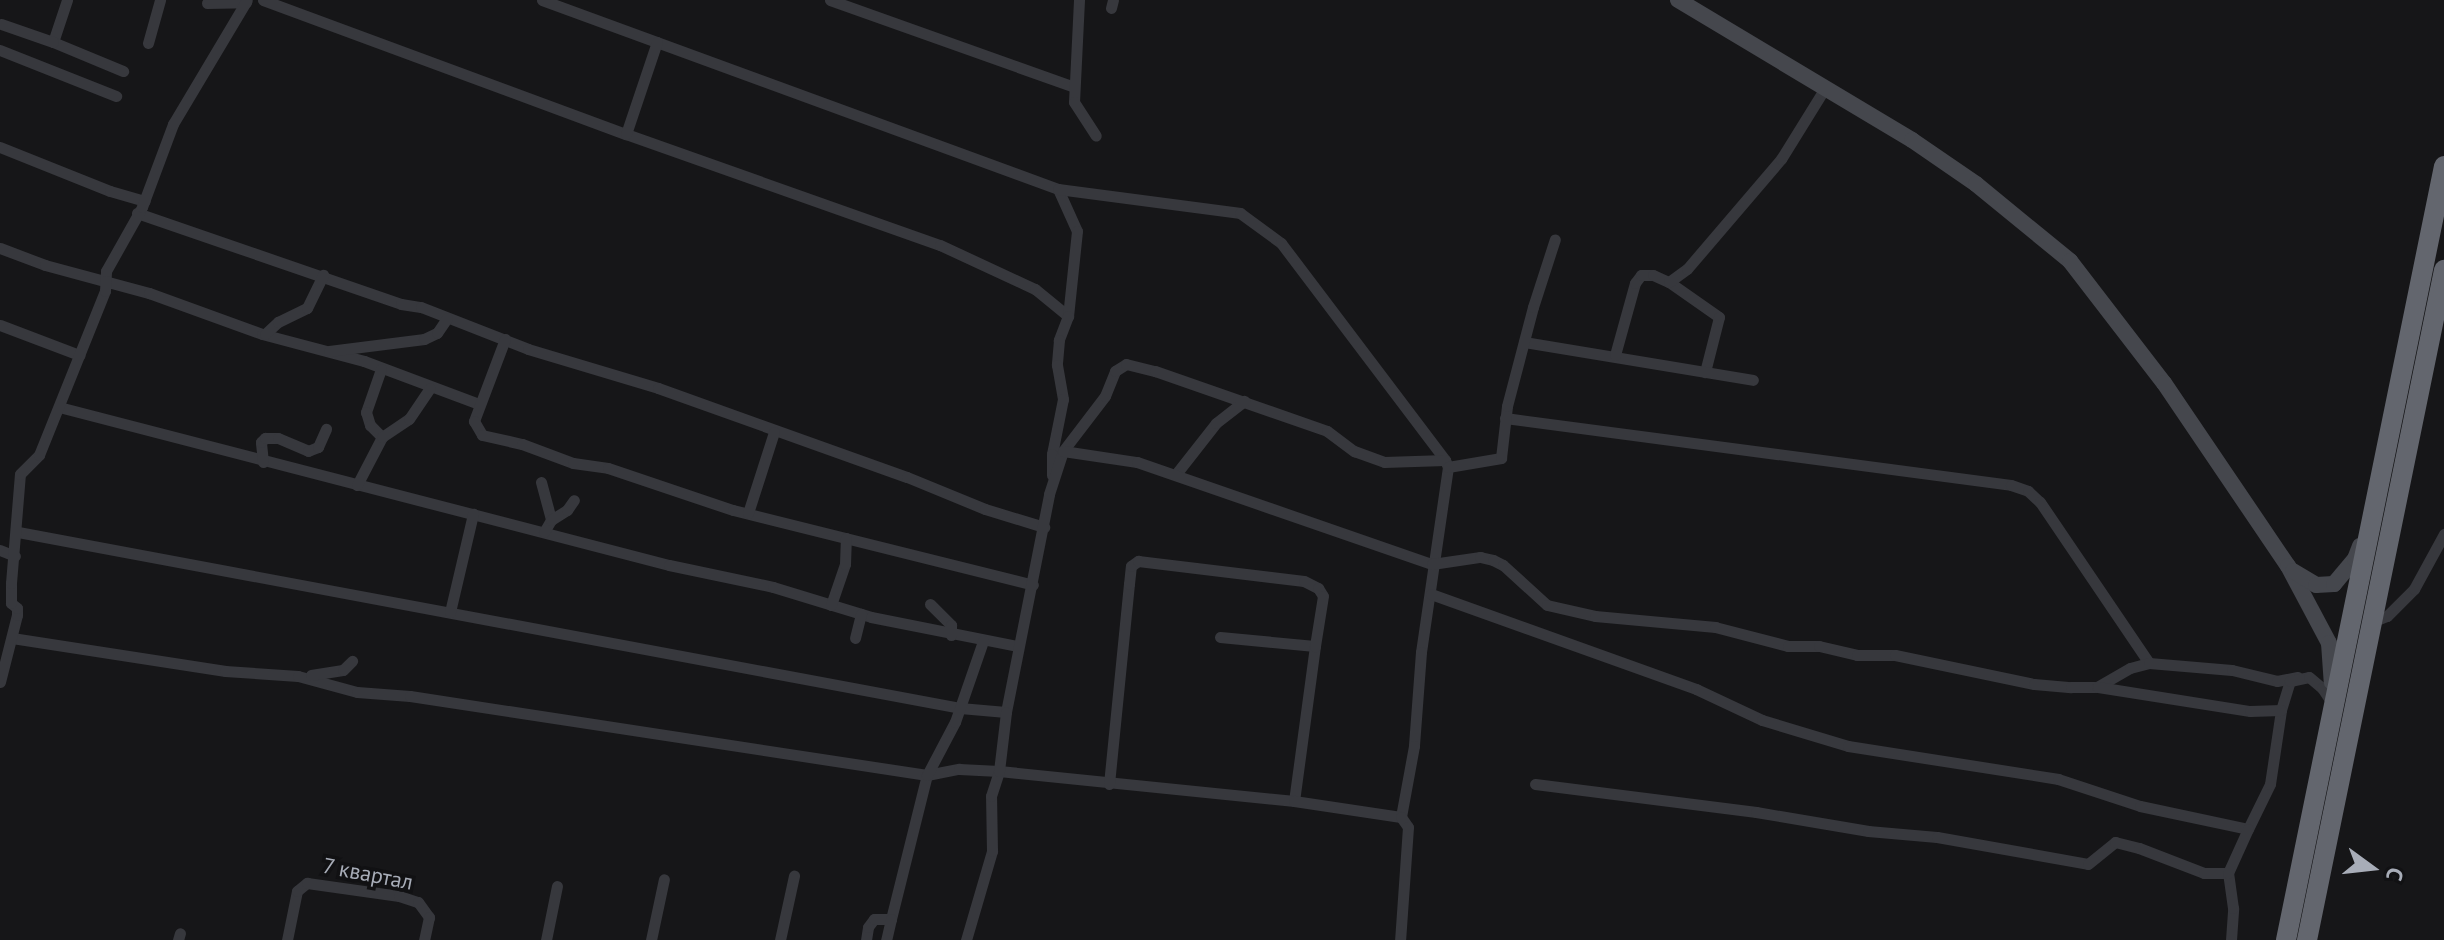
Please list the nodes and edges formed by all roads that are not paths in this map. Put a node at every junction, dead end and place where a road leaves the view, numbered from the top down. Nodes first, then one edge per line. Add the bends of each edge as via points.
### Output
1 (67, 0) edge
2 (160, 0) edge
3 (263, 0) edge
4 (542, 0) edge
5 (830, 0) edge
6 (1079, 0) edge
7 (1678, 0) edge
8 (247, 1) edge
9 (217, 2) edge
10 (1, 24) edge
11 (53, 42) junction
12 (657, 42) junction
13 (148, 43) dead end
14 (0, 50) edge
15 (123, 71) dead end
16 (1074, 87) junction
17 (1825, 88) junction
18 (116, 96) dead end
19 (626, 134) junction
20 (1096, 136) dead end
21 (0, 147) edge
22 (2444, 166) edge
23 (1058, 189) junction
24 (145, 201) junction
25 (137, 213) junction
26 (1555, 239) dead end
27 (0, 248) edge
28 (2444, 270) edge
29 (323, 275) junction
30 (103, 282) junction
31 (1669, 282) junction
32 (1068, 316) junction
33 (447, 318) junction
34 (0, 325) edge
35 (265, 334) junction
36 (505, 339) junction
37 (1524, 342) junction
38 (372, 346) junction
39 (329, 351) junction
40 (79, 355) junction
41 (1615, 355) junction
42 (381, 369) junction
43 (395, 372) junction
44 (1705, 372) junction
45 (1753, 380) dead end
46 (430, 388) junction
47 (1244, 401) junction
48 (479, 404) junction
49 (59, 407) junction
50 (1505, 418) junction
51 (326, 429) dead end
52 (774, 432) junction
53 (382, 437) junction
54 (1063, 451) junction
55 (263, 462) junction
56 (1447, 464) junction
57 (1176, 474) junction
58 (541, 482) dead end
59 (1053, 483) junction
60 (357, 485) junction
61 (574, 500) dead end
62 (748, 513) junction
63 (473, 514) junction
64 (2370, 514) junction
65 (551, 520) junction
66 (1044, 527) junction
67 (18, 532) junction
68 (544, 532) junction
69 (2444, 534) edge
70 (846, 538) junction
71 (0, 550) edge
72 (15, 556) junction
73 (1432, 564) junction
74 (2288, 566) junction
75 (1033, 585) junction
76 (1431, 594) junction
77 (6, 600) edge
78 (930, 604) dead end
79 (831, 605) junction
80 (450, 612) junction
81 (861, 614) junction
82 (2371, 622) junction
83 (951, 635) junction
84 (1220, 637) dead end
85 (12, 638) junction
86 (855, 638) dead end
87 (983, 641) junction
88 (1018, 646) junction
89 (1315, 646) junction
90 (2149, 663) junction
91 (298, 676) junction
92 (2298, 677) junction
93 (0, 682) edge
94 (340, 687) junction
95 (2097, 687) junction
96 (2332, 703) junction
97 (960, 708) junction
98 (2281, 710) junction
99 (1006, 712) junction
100 (999, 771) junction
101 (927, 775) junction
102 (1109, 784) junction
103 (1535, 784) dead end
104 (1294, 801) junction
105 (1401, 817) junction
106 (2248, 829) junction
107 (2228, 873) junction
108 (794, 876) dead end
109 (664, 879) dead end
110 (557, 886) dead end
111 (891, 919) junction
112 (287, 940) edge
113 (424, 940) edge
114 (546, 940) edge
115 (651, 940) edge
116 (780, 940) edge
117 (866, 940) edge
118 (886, 940) edge
119 (966, 940) edge
120 (1400, 940) edge
121 (2231, 940) edge
122 (2286, 940) edge
123 (2307, 940) edge

1 - 11 street
2 - 13 street
3 - 19 street
4 - 12 street
5 - 16 street
6 - 16 street
7 - 17 main road
8 - 9 street
8 - 24 street via 185,101
10 - 11 street
11 - 15 street
12 - 19 street
12 - 23 street
14 - 18 street
16 - 20 street via 1079,114
17 - 31 street via 1781,159 1687,269
17 - 74 main road via 1976,184 2070,261 2164,383
19 - 32 street via 940,245 1035,289
21 - 24 street
22 - 64 highway
23 - 32 street via 1077,231
23 - 56 street via 1240,213 1281,243
24 - 25 street
25 - 29 street
25 - 30 street
26 - 37 street
27 - 30 street
28 - 82 highway
29 - 33 street
29 - 35 street via 307,308
30 - 35 street
30 - 40 street via 105,291
31 - 41 street via 1641,275 1635,283
31 - 44 street via 1719,317
32 - 59 street via 1059,340 1063,399 1052,454
33 - 36 street
33 - 38 street via 437,333 424,339
34 - 40 street
35 - 39 street
36 - 48 street
36 - 52 street
37 - 41 street
37 - 50 street
38 - 39 street
38 - 43 street
39 - 42 street
40 - 49 street
41 - 44 street
42 - 43 street
42 - 53 street via 366,412
43 - 46 street
44 - 45 street
46 - 48 street
46 - 53 street via 409,419
47 - 54 street via 1126,364 1115,371 1105,396
47 - 56 street via 1327,431 1354,451 1384,462
47 - 57 street via 1216,423
48 - 62 street via 474,421 482,435
49 - 55 street
49 - 67 street via 39,455 20,474
50 - 56 street via 1501,458
50 - 90 street via 2028,491
51 - 55 street via 318,447 308,451 265,438
52 - 62 street
52 - 66 street
53 - 60 street
54 - 57 street
54 - 59 street
55 - 60 street
56 - 73 street
57 - 73 street
58 - 65 street
59 - 66 street
60 - 63 street
61 - 65 street
62 - 70 street
63 - 68 street
63 - 80 street
64 - 74 main road via 2355,559 2334,584 2301,580
64 - 96 highway
65 - 68 street
66 - 75 street
67 - 72 street
67 - 80 street
68 - 79 street
69 - 82 street via 2414,589 2387,616
70 - 75 street
70 - 79 street via 845,564
71 - 72 street
72 - 77 street
73 - 76 street
73 - 95 street via 1493,560 1547,605 1595,616 1667,620 1788,646 1895,655 2034,684
74 - 96 main road via 2329,643
75 - 88 street
76 - 105 street via 1411,773
76 - 106 street via 1696,689 1762,720 1848,746 2058,779 2140,806
77 - 85 street via 17,608
78 - 83 street via 951,625
79 - 81 street
80 - 97 street
81 - 83 street
81 - 86 street
82 - 123 highway
83 - 87 street
84 - 89 street
85 - 91 street via 225,671
85 - 93 street
87 - 88 street
87 - 97 street
88 - 99 street
89 - 102 street via 1323,596 1304,581 1138,561 1131,566
89 - 104 street
90 - 92 street via 2232,670 2277,681
90 - 95 street
91 - 94 street
91 - 94 street via 348,666 338,680
92 - 96 street via 2316,681
92 - 98 street via 2290,681
94 - 101 street
95 - 98 street via 2250,711
96 - 122 highway
97 - 99 street
97 - 101 street
98 - 106 street via 2270,784
99 - 100 street
100 - 101 street via 959,769
100 - 102 street
100 - 119 street via 991,796 992,851
101 - 111 street
102 - 104 street
103 - 107 street via 1937,837 2088,864 2115,842 2204,873
104 - 105 street
105 - 120 street via 1408,827
106 - 107 street
107 - 121 street
108 - 116 street
109 - 115 street
110 - 114 street
111 - 117 street via 874,919
111 - 118 street
112 - 113 street, 7 квартал via 297,891 307,883 418,902 429,917

